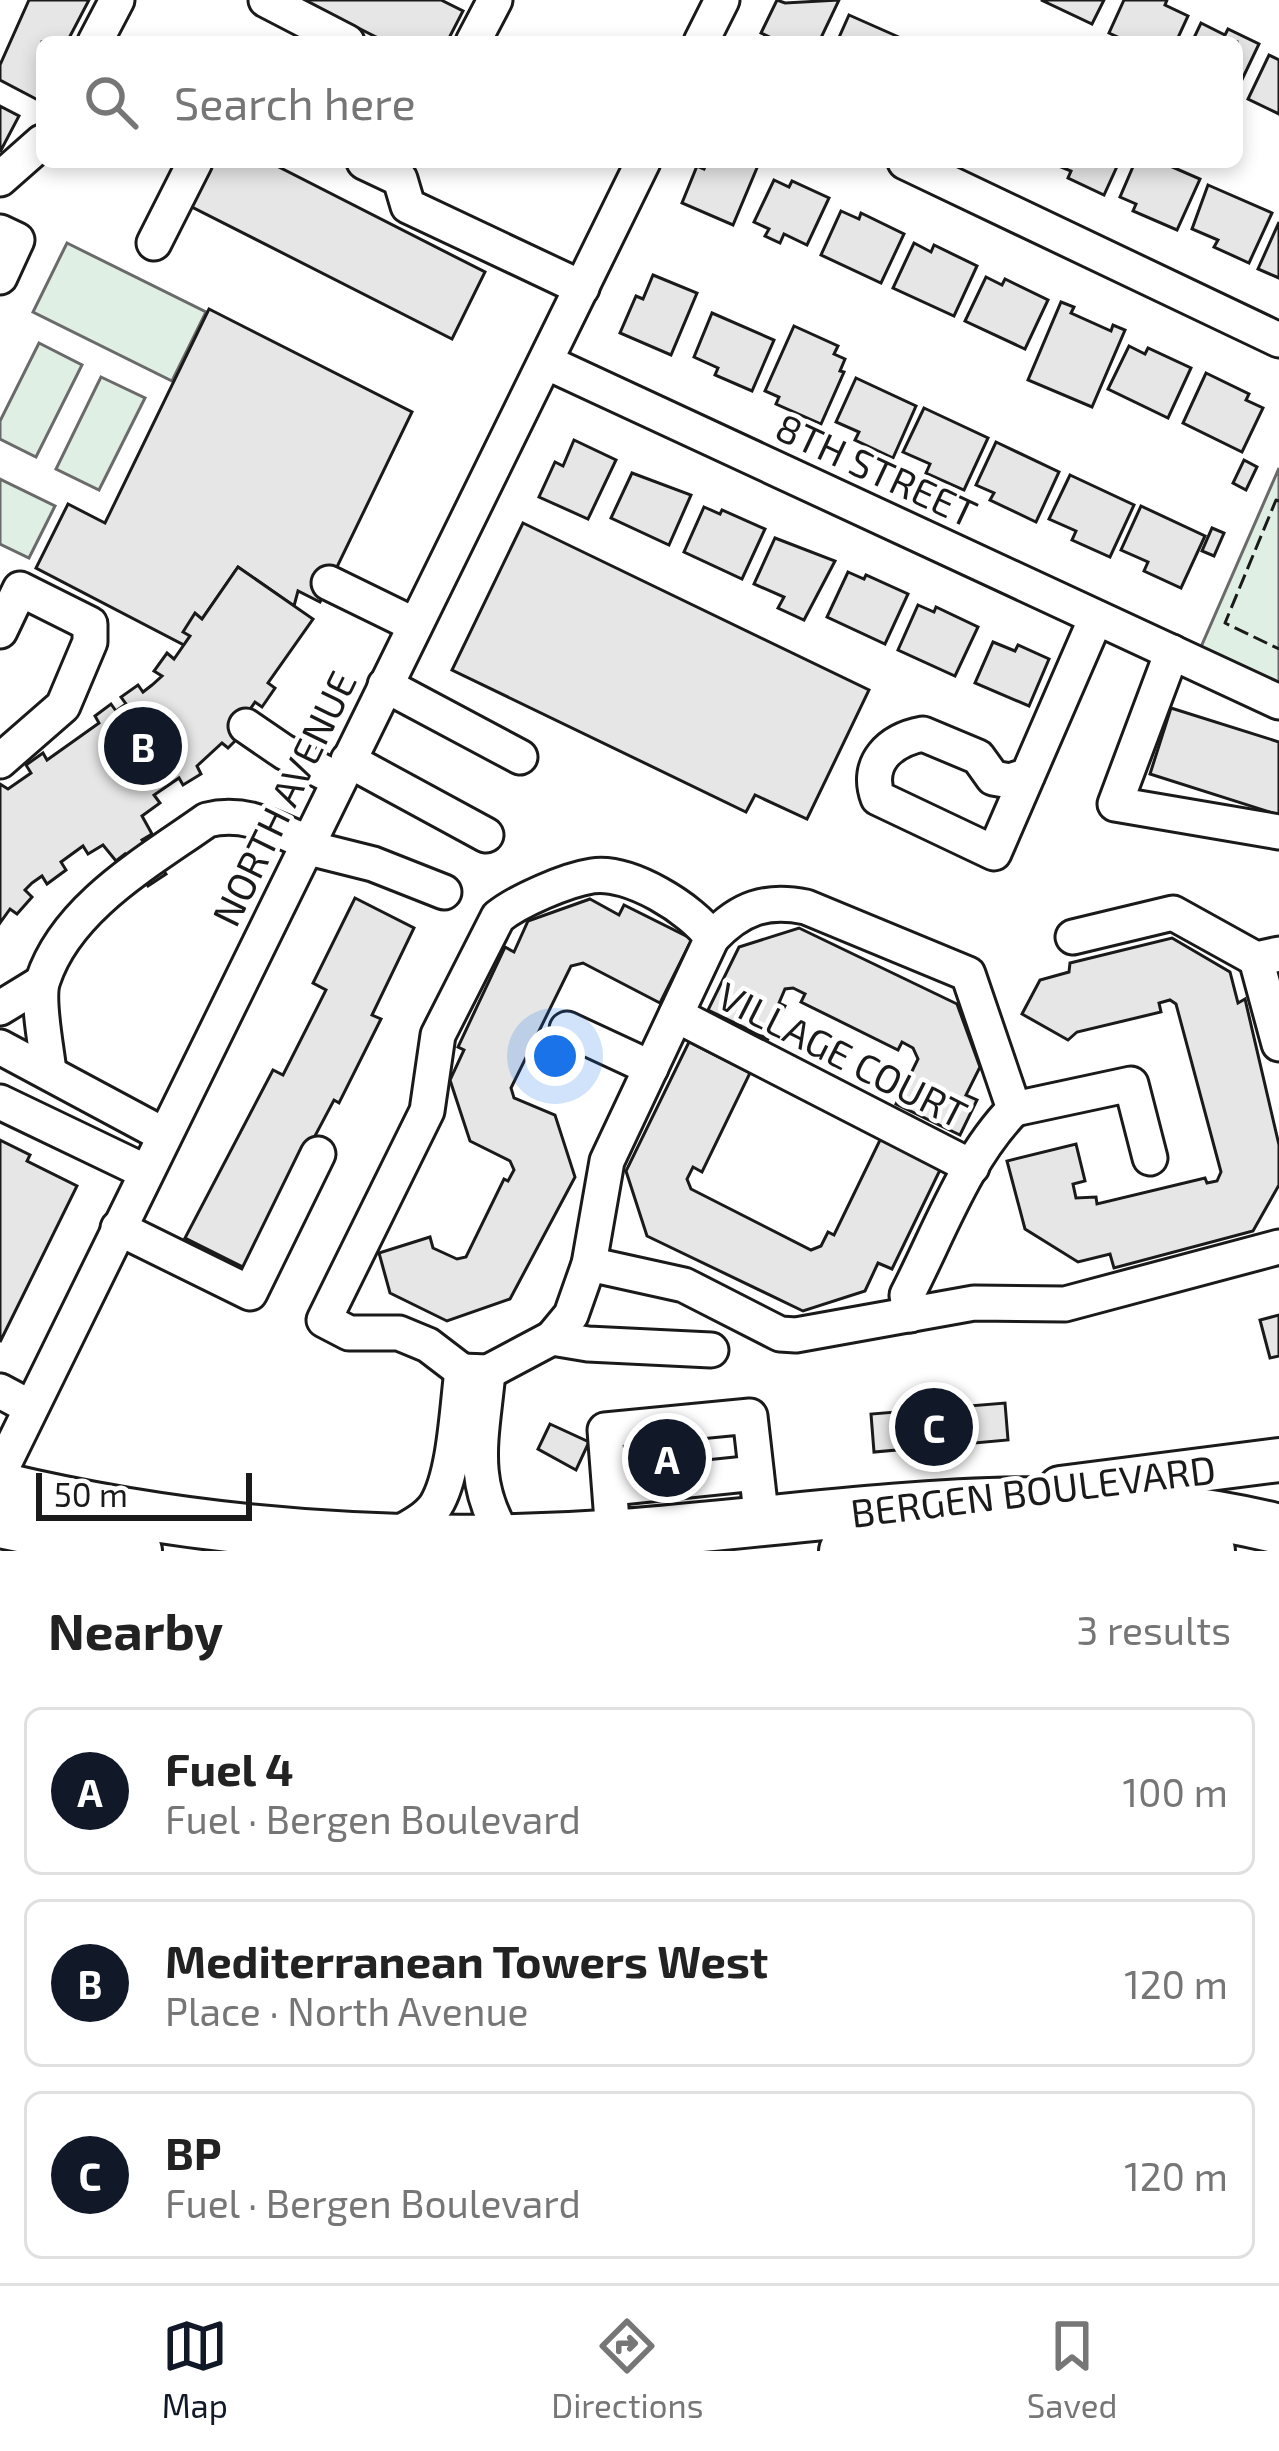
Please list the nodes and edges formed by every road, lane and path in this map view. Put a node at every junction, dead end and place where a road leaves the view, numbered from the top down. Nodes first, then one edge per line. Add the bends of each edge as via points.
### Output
1 (117, 0) edge
2 (266, 0) edge
3 (495, 0) edge
4 (722, 0) edge
5 (98, 36) edge
6 (335, 36) edge
7 (476, 36) edge
8 (704, 36) edge
9 (36, 149) edge
10 (192, 168) edge
11 (377, 168) edge
12 (640, 168) edge
13 (918, 168) edge
14 (1, 187) edge
15 (0, 232) edge
16 (154, 243) dead end
17 (0, 278) edge
18 (582, 288) junction
19 (1279, 340) edge
20 (546, 362) junction
21 (329, 583) dead end
22 (1096, 618) junction
23 (415, 625) junction
24 (0, 631) edge
25 (1172, 652) junction
26 (385, 686) junction
27 (1279, 702) edge
28 (246, 726) dead end
29 (520, 757) dead end
30 (0, 760) edge
31 (344, 770) junction
32 (1028, 775) junction
33 (1279, 832) edge
34 (486, 835) dead end
35 (307, 845) junction
36 (444, 892) dead end
37 (1073, 937) dead end
38 (712, 938) junction
39 (1268, 957) edge
40 (41, 983) junction
41 (0, 1009) edge
42 (676, 1015) junction
43 (567, 1029) dead end
44 (1279, 1044) edge
45 (0, 1047) edge
46 (651, 1068) junction
47 (49, 1072) junction
48 (0, 1102) edge
49 (1014, 1108) junction
50 (164, 1135) junction
51 (318, 1154) dead end
52 (1150, 1158) dead end
53 (972, 1167) junction
54 (146, 1172) junction
55 (118, 1228) junction
56 (1279, 1247) edge
57 (589, 1264) junction
58 (910, 1315) junction
59 (552, 1337) junction
60 (711, 1350) dead end
61 (475, 1372) junction
62 (0, 1391) edge
63 (30, 1408) junction
64 (1279, 1460) edge
65 (0, 1472) edge
66 (756, 1473) junction
67 (612, 1511) junction
68 (13, 1522) edge
69 (762, 1522) junction
70 (1279, 1528) edge
71 (854, 1532) edge
72 (386, 1540) junction
73 (506, 1540) junction
74 (137, 1551) edge
75 (1210, 1551) edge

1 - 5 street
2 - 6 street
3 - 7 street
4 - 8 street
9 - 14 street
10 - 16 street
11 - 18 street via 400,179 408,206
12 - 18 street, NORTH AVENUE
13 - 19 street
15 - 17 street via 17,240
18 - 20 street, NORTH AVENUE
20 - 22 street, 8TH STREET
20 - 23 street, NORTH AVENUE
21 - 23 street
22 - 25 street, 8TH STREET
22 - 32 street
23 - 26 street, NORTH AVENUE
24 - 30 street via 20,589 90,624 63,706
25 - 27 street, 8TH STREET
25 - 33 street via 1114,804
26 - 29 street
26 - 31 street, NORTH AVENUE
28 - 31 street via 284,752
31 - 34 street
31 - 35 street, NORTH AVENUE
32 - 32 street via 993,778 978,757 923,734 891,746 876,763 873,784 878,798 994,853
35 - 36 street
35 - 40 street via 246,817 207,820 102,895
35 - 50 street, NORTH AVENUE
37 - 39 street via 1173,914
38 - 42 street
38 - 49 street via 753,906 781,902 968,974
38 - 61 street via 699,918 622,878 592,876 498,916 438,1035 427,1112 324,1320 349,1333 399,1333
39 - 44 street
40 - 41 street
40 - 47 street
42 - 46 street
42 - 53 street, VILLAGE COURT
43 - 46 street
45 - 47 street
46 - 57 street via 607,1161
47 - 50 street
48 - 54 street
49 - 52 street via 1131,1084
49 - 53 street
50 - 54 street, NORTH AVENUE
51 - 55 street via 250,1293
53 - 58 street via 907,1295
54 - 55 street, NORTH AVENUE
55 - 63 street, NORTH AVENUE
56 - 58 street via 1065,1304 974,1304
57 - 58 street via 684,1285 780,1334
57 - 59 street via 571,1315
59 - 60 street
59 - 61 street
61 - 72 street via 436,1504
61 - 73 street via 478,1464 490,1516
62 - 63 street
63 - 65 street, NORTH AVENUE
64 - 71 main road, BERGEN BOULEVARD
66 - 67 street
66 - 67 street via 750,1416 605,1430
66 - 69 street
67 - 69 highway, BERGEN BOULEVARD
67 - 73 highway, BERGEN BOULEVARD
68 - 72 highway, BERGEN BOULEVARD via 156,1519
68 - 74 highway, BERGEN BOULEVARD
69 - 71 highway, BERGEN BOULEVARD
70 - 71 highway via 1102,1503 996,1503
71 - 75 highway via 1118,1540
72 - 73 highway, BERGEN BOULEVARD

